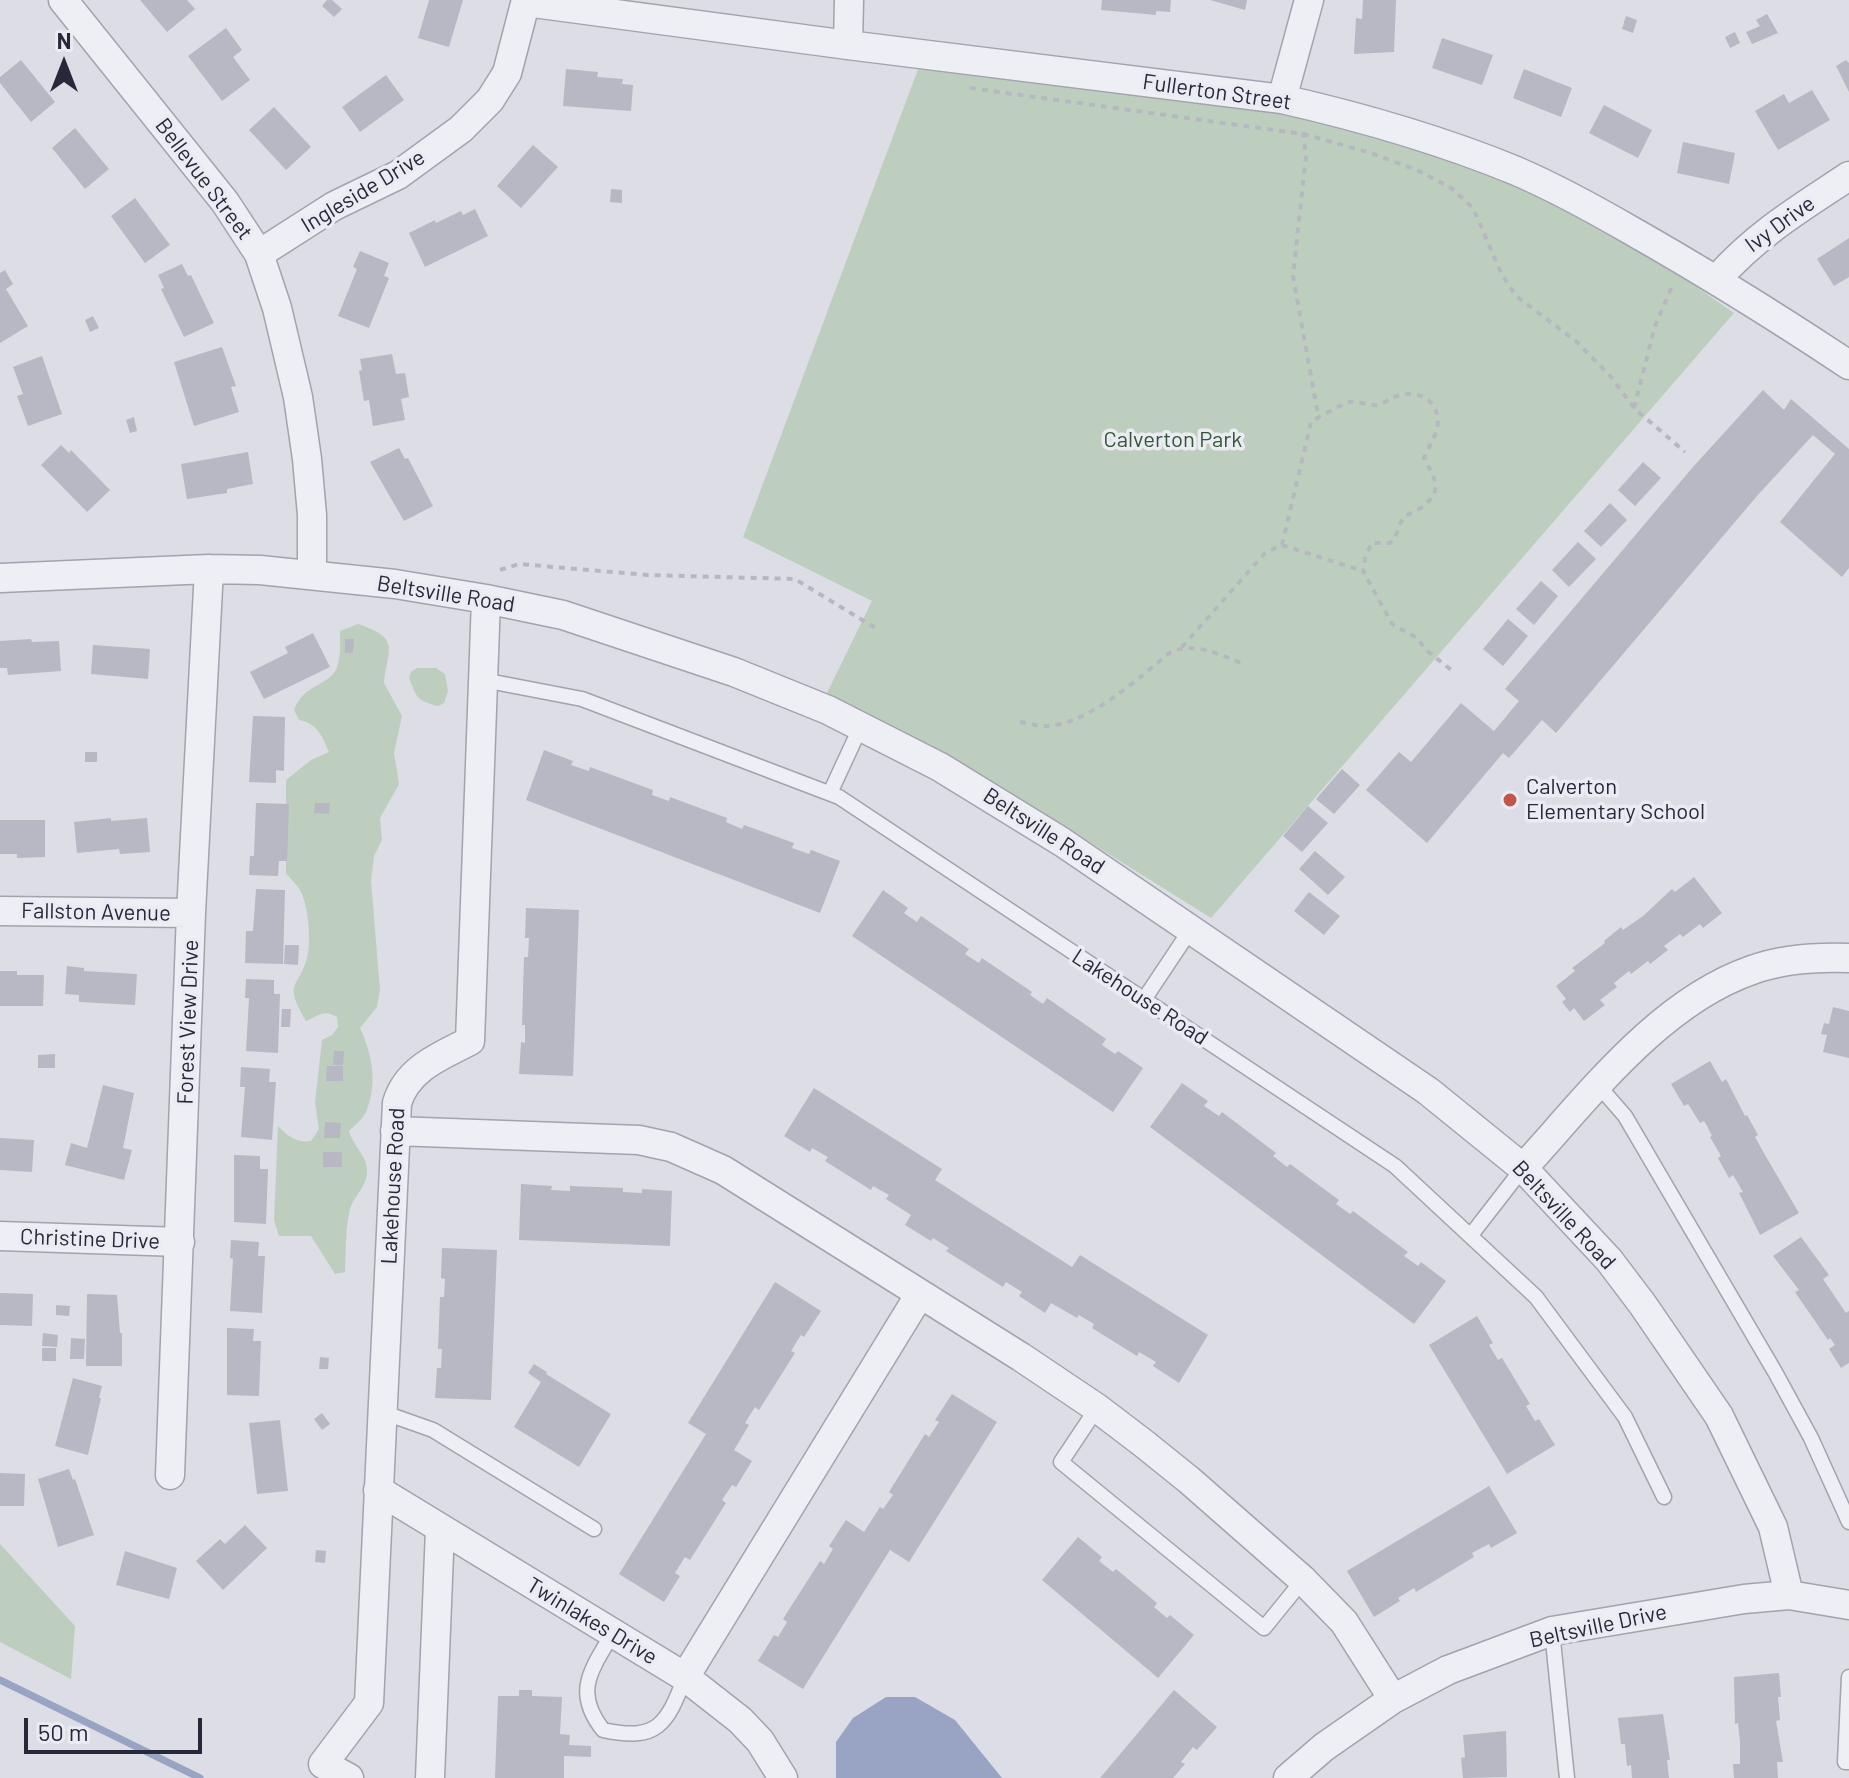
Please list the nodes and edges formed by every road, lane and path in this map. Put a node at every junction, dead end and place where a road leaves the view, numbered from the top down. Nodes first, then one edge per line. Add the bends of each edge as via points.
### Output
1 (63, 0) edge
2 (849, 0) edge
3 (1309, 0) edge
4 (526, 1) edge
5 (848, 45) junction
6 (959, 86) dead end
7 (1282, 99) junction
8 (1300, 124) dead end
9 (1303, 134) junction
10 (1849, 176) edge
11 (259, 254) junction
12 (1717, 279) junction
13 (1673, 285) dead end
14 (1849, 365) edge
15 (1634, 408) junction
16 (1318, 415) junction
17 (1685, 452) dead end
18 (1282, 545) junction
19 (209, 569) junction
20 (500, 570) dead end
21 (1363, 571) junction
22 (312, 575) junction
23 (0, 578) edge
24 (486, 599) junction
25 (877, 629) dead end
26 (1182, 647) junction
27 (1245, 664) dead end
28 (1455, 673) dead end
29 (483, 680) junction
30 (1020, 722) dead end
31 (861, 726) junction
32 (830, 793) junction
33 (0, 911) edge
34 (191, 913) junction
35 (1191, 929) junction
36 (1849, 958) edge
37 (1145, 998) junction
38 (1598, 1085) junction
39 (395, 1131) junction
40 (1523, 1168) junction
41 (1471, 1235) junction
42 (0, 1236) edge
43 (180, 1242) junction
44 (920, 1294) junction
45 (1097, 1408) junction
46 (381, 1412) junction
47 (170, 1475) dead end
48 (378, 1490) junction
49 (1664, 1497) dead end
50 (1849, 1522) edge
51 (440, 1529) junction
52 (594, 1529) dead end
53 (1303, 1580) junction
54 (1789, 1595) junction
55 (1849, 1605) edge
56 (1552, 1631) junction
57 (613, 1633) junction
58 (685, 1677) junction
59 (1849, 1680) edge
60 (1393, 1699) junction
61 (1849, 1762) edge
62 (349, 1778) edge
63 (430, 1778) edge
64 (783, 1778) edge
65 (1288, 1778) edge
66 (1567, 1778) edge

1 - 11 street, Bellevue Street via 225,202
2 - 5 street
3 - 7 street
4 - 5 street, Fullerton Street
4 - 11 street, Ingleside Drive via 507,73 490,100 461,129 398,175 334,206
5 - 7 street, Fullerton Street
6 - 9 path
7 - 12 street, Fullerton Street via 1415,133 1516,171
8 - 9 path
9 - 15 path via 1371,153 1451,188 1473,208 1516,296 1577,342
9 - 16 path via 1306,156 1293,276
10 - 12 street, Ivy Drive via 1760,236
11 - 22 street, Bellevue Street via 298,397 311,501
12 - 14 street, Fullerton Street
13 - 15 path via 1655,326
15 - 17 path
16 - 18 path via 1311,422
16 - 21 path via 1350,402 1378,405 1418,393 1432,401 1438,417 1424,458 1437,481 1434,496 1400,522 1399,534 1390,543 1372,543
18 - 21 path
18 - 26 path via 1265,553
19 - 22 street, Beltsville Road
19 - 23 street, Beltsville Road
19 - 34 street, Forest View Drive
20 - 25 path via 519,564 795,579
21 - 28 path via 1392,624 1417,638
22 - 24 street, Beltsville Road
24 - 29 street, Lakehouse Road
24 - 31 street, Beltsville Road via 563,615 660,646
26 - 27 path
26 - 30 path via 1113,699 1069,721 1045,726
29 - 32 lane, Lakehouse Road via 582,699
29 - 39 street, Lakehouse Road via 470,1041 407,1080 397,1103
31 - 32 lane
31 - 35 street, Beltsville Road via 999,801
32 - 37 lane, Lakehouse Road
33 - 34 street, Fallston Avenue
34 - 43 street, Forest View Drive
35 - 37 lane
35 - 40 street, Beltsville Road via 1428,1091
36 - 38 street via 1753,969 1724,983 1686,1004
37 - 41 lane, Lakehouse Road via 1395,1166
38 - 40 street
38 - 50 lane via 1625,1116 1775,1372
39 - 44 street via 639,1140 671,1147 723,1170
39 - 46 street, Lakehouse Road
40 - 41 lane
40 - 54 street, Beltsville Road via 1609,1260 1719,1416 1773,1527
41 - 49 lane, Lakehouse Road via 1536,1297 1625,1417
42 - 43 street, Christine Drive
43 - 47 street, Forest View Drive
44 - 45 street
44 - 58 street
45 - 53 street
45 - 53 lane via 1061,1462 1264,1628
46 - 48 street, Lakehouse Road
46 - 52 lane via 433,1430
48 - 51 street, Twinlakes Drive
48 - 62 street, Lakehouse Road via 369,1703 323,1764
51 - 57 street, Twinlakes Drive
51 - 63 street
53 - 60 street via 1344,1622
54 - 55 street, Beltsville Drive
54 - 56 street, Beltsville Drive
56 - 60 street, Beltsville Drive via 1448,1670
56 - 66 lane
57 - 58 street, Twinlakes Drive
57 - 58 lane via 591,1670 586,1692 590,1713 603,1730 626,1735 655,1730 672,1712
58 - 64 street, Twinlakes Drive via 740,1720
59 - 61 lane
60 - 65 street, Beltsville Drive

